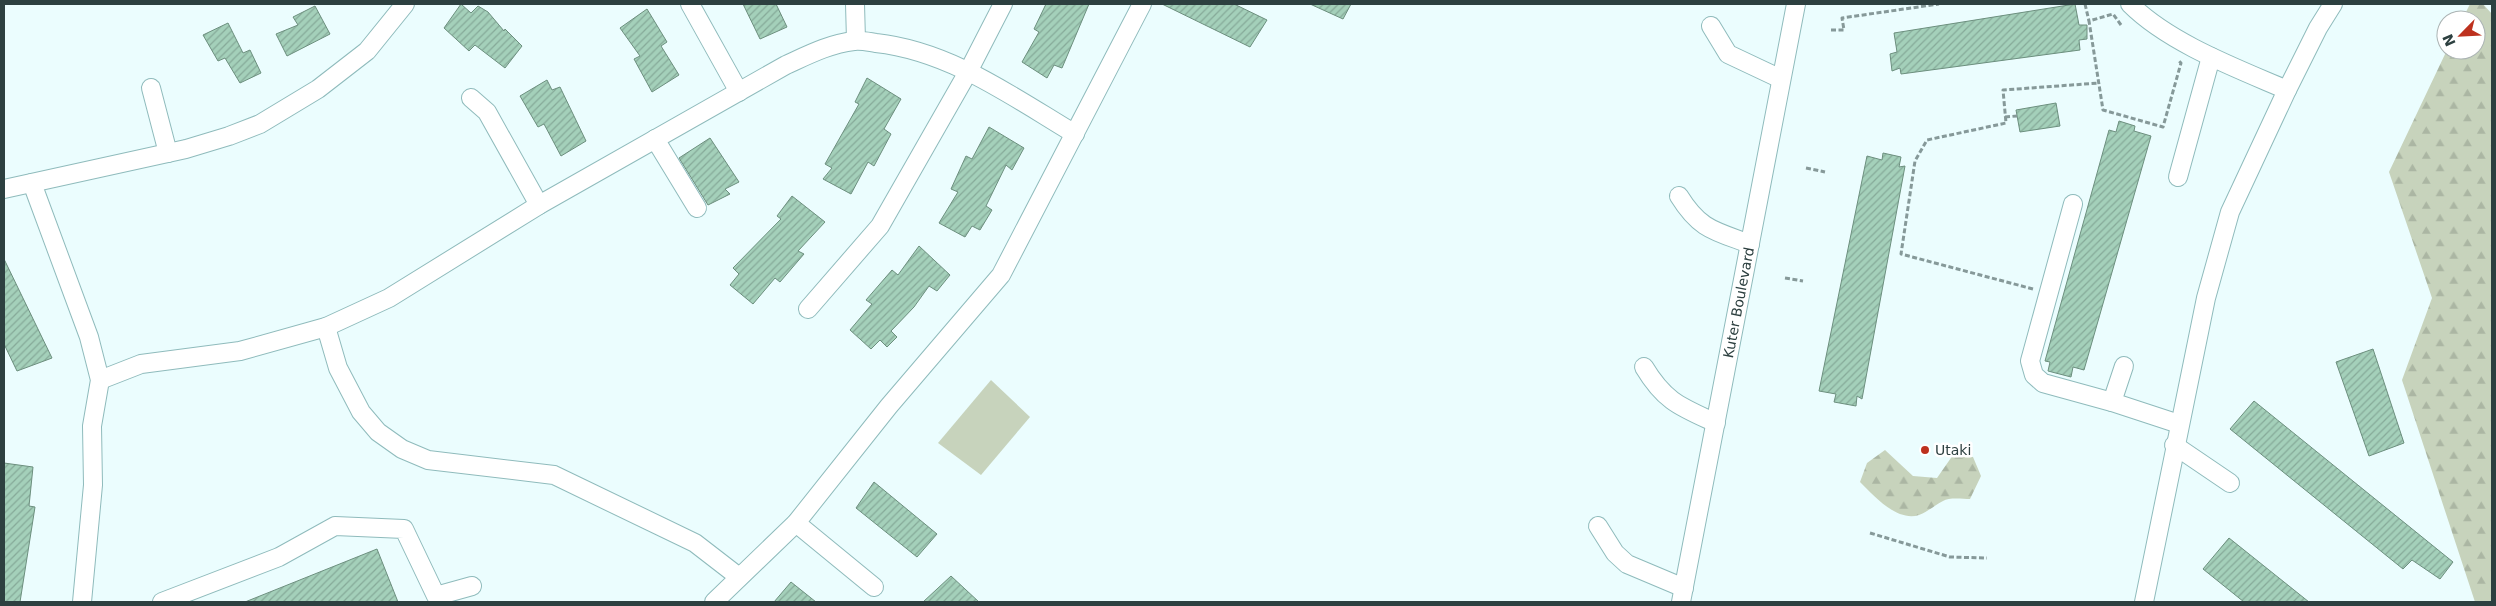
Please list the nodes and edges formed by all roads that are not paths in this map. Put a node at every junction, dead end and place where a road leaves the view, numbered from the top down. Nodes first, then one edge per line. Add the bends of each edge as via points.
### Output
1 (405, 4) edge
2 (690, 4) edge
3 (855, 4) edge
4 (1003, 4) edge
5 (1142, 4) edge
6 (1796, 4) edge
7 (2130, 4) edge
8 (2333, 4) edge
9 (1710, 26) dead end
10 (856, 40) junction
11 (2211, 57) junction
12 (968, 72) junction
13 (1781, 79) junction
14 (151, 88) dead end
15 (2287, 90) junction
16 (739, 92) junction
17 (472, 98) dead end
18 (1075, 134) junction
19 (655, 139) junction
20 (168, 153) junction
21 (2178, 177) dead end
22 (32, 183) junction
23 (4, 189) edge
24 (1679, 196) dead end
25 (2073, 204) dead end
26 (539, 205) junction
27 (696, 208) dead end
28 (1750, 244) junction
29 (808, 309) dead end
30 (326, 327) junction
31 (2124, 366) dead end
32 (1644, 367) dead end
33 (100, 380) junction
34 (2112, 402) junction
35 (1716, 423) junction
36 (2179, 424) junction
37 (2174, 445) junction
38 (2230, 483) dead end
39 (796, 523) junction
40 (1598, 526) dead end
41 (738, 577) junction
42 (472, 586) dead end
43 (874, 587) dead end
44 (1683, 595) edge
45 (82, 602) edge
46 (162, 602) edge
47 (714, 602) edge
48 (2144, 602) edge

1 - 20 street via 367,51 318,89 260,124
2 - 16 street
3 - 10 street
4 - 12 street
5 - 18 street
6 - 13 street, Kuter Boulevard
7 - 11 street via 2142,16
8 - 15 street
9 - 13 street via 1728,54
10 - 12 street via 926,54
10 - 16 street via 823,47
11 - 15 street
11 - 21 street
12 - 18 street
12 - 29 street via 880,226
13 - 28 street, Kuter Boulevard
14 - 20 street
15 - 36 street via 2230,212 2206,298
16 - 19 street
17 - 26 street via 487,112
18 - 39 street via 1001,275 889,406
19 - 26 street
19 - 27 street
20 - 22 street
22 - 23 street
22 - 33 street via 89,337
24 - 28 street via 1698,222
25 - 34 street via 2030,361 2034,375 2043,383
26 - 30 street via 390,298
28 - 35 street, Kuter Boulevard
30 - 33 street via 240,350 141,364
30 - 41 street via 338,368 361,412 378,432 402,449 428,460 554,475 695,543
31 - 34 street
32 - 35 street via 1666,397
33 - 45 street via 92,426 92,485
34 - 36 street
35 - 44 street, Kuter Boulevard
36 - 37 street
37 - 38 street
37 - 48 street
39 - 41 street
39 - 43 street
40 - 44 street via 1615,553 1627,564
41 - 47 street
42 - 46 street via 436,596 404,529 335,526 279,557

